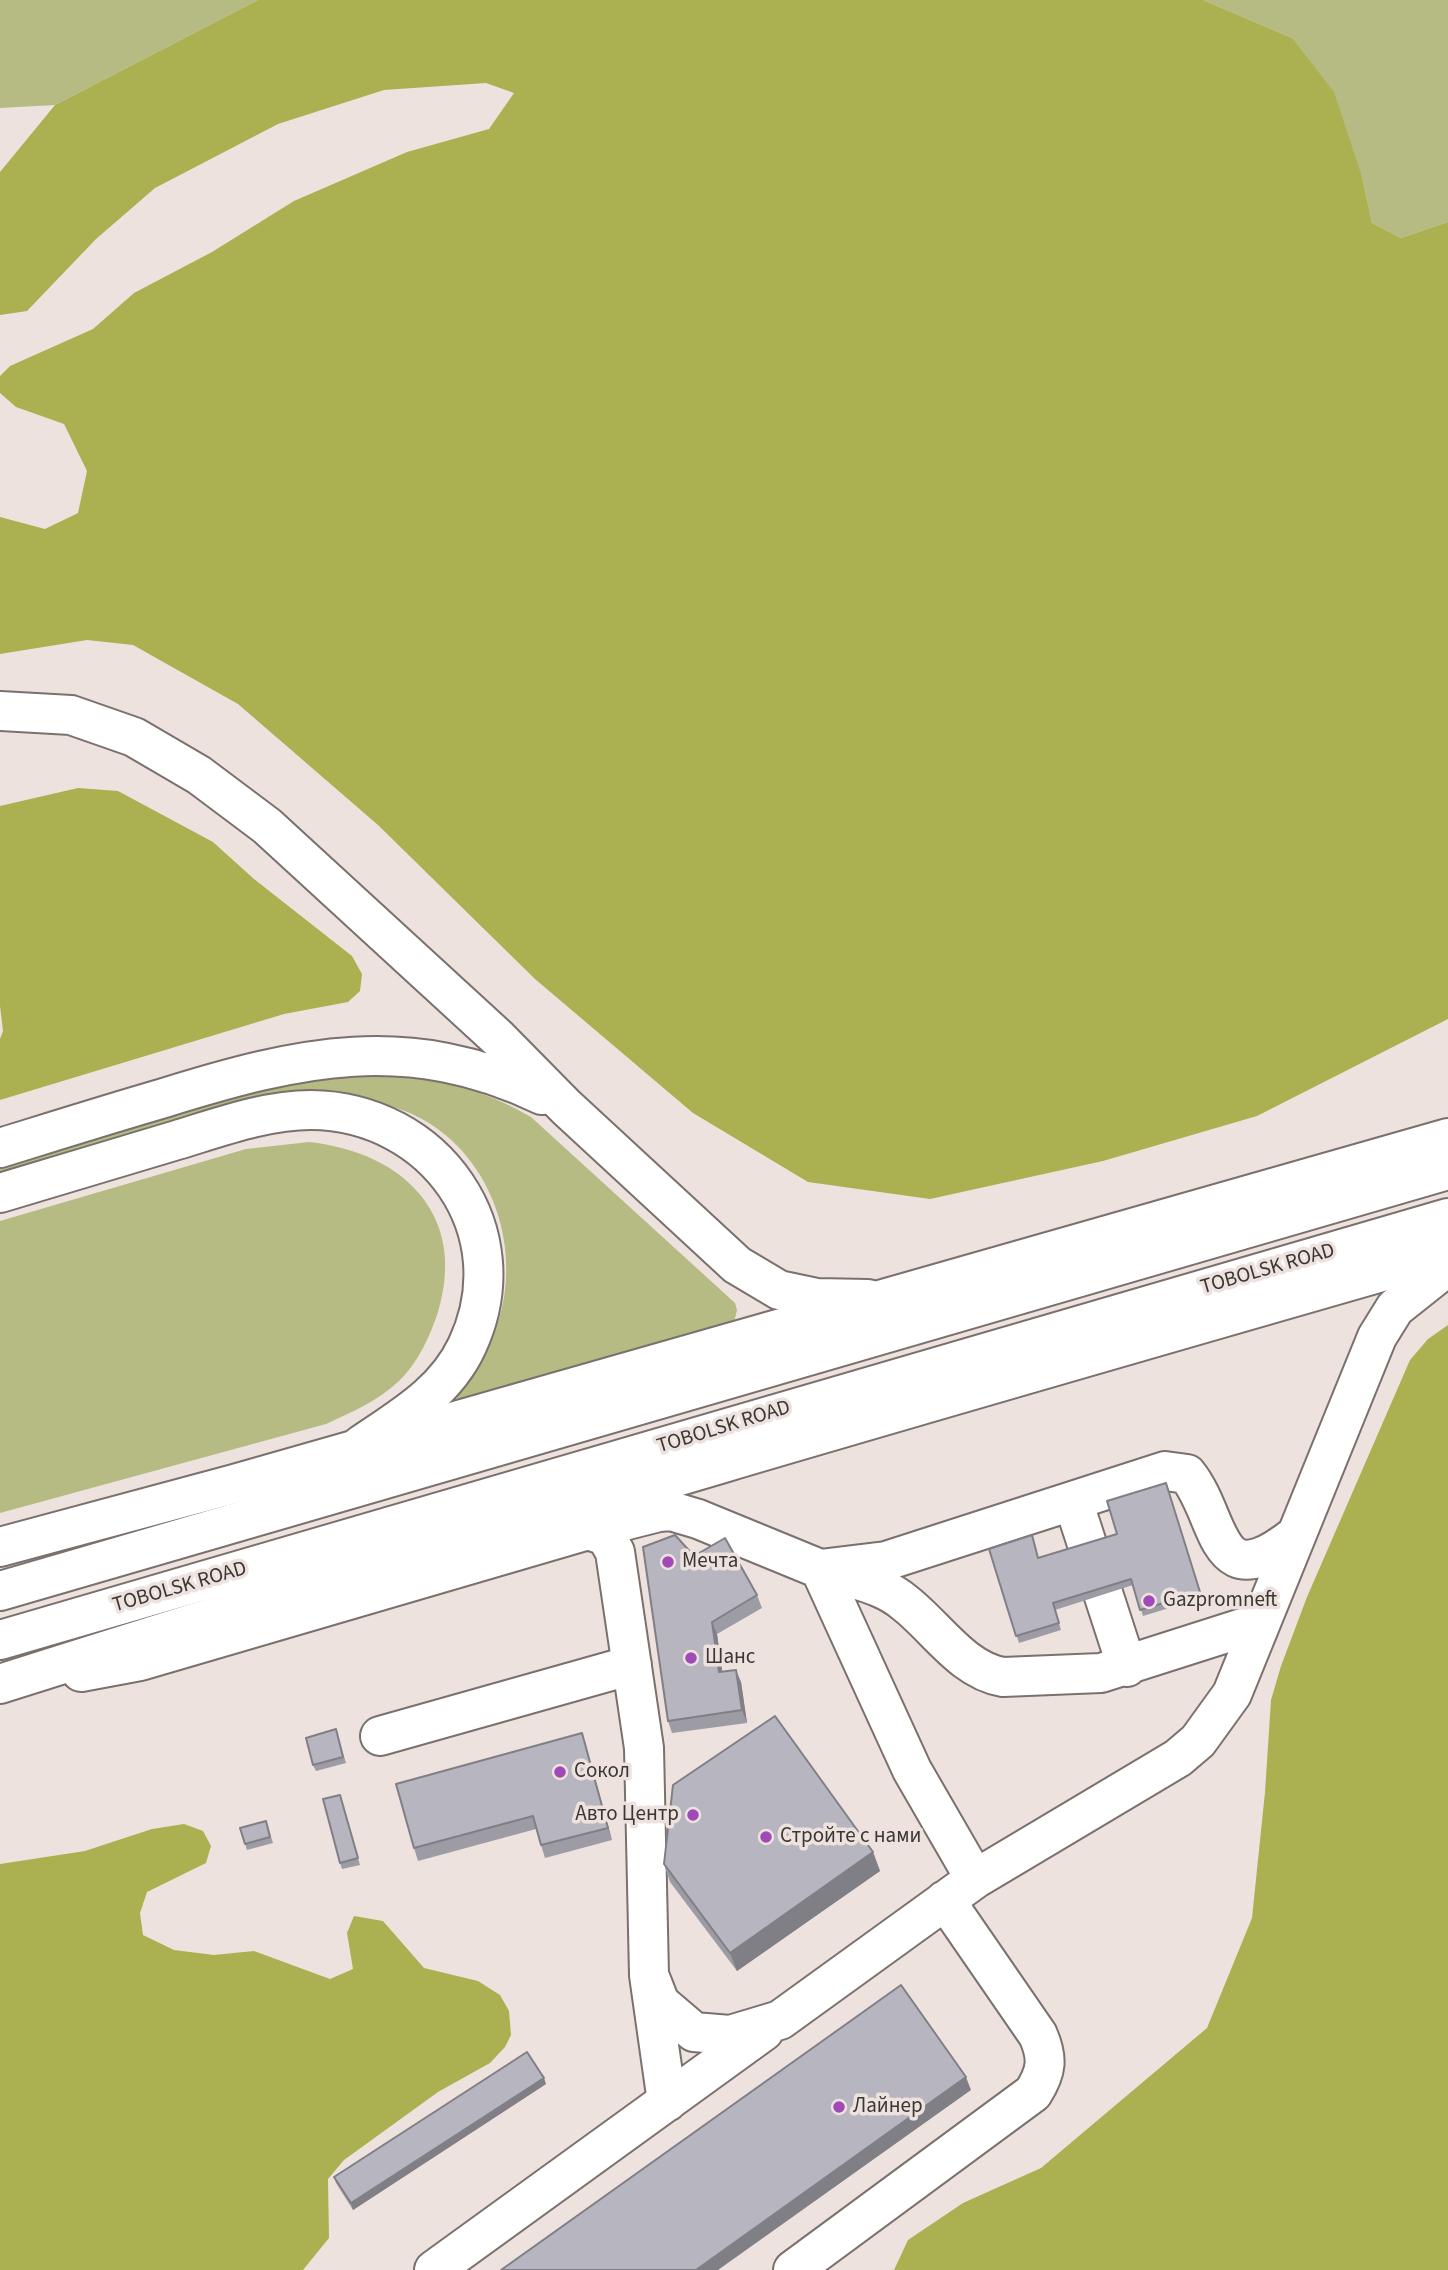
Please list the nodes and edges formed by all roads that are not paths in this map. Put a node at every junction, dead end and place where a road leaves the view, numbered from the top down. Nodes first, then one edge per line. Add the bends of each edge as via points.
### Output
1 (0, 711) edge
2 (566, 1107) junction
3 (1448, 1138) edge
4 (0, 1148) edge
5 (1448, 1170) edge
6 (0, 1193) edge
7 (1448, 1218) edge
8 (1448, 1253) edge
9 (1448, 1266) edge
10 (885, 1316) junction
11 (358, 1447) junction
12 (234, 1484) junction
13 (1073, 1501) junction
14 (588, 1530) junction
15 (1296, 1535) junction
16 (0, 1547) edge
17 (820, 1569) junction
18 (0, 1578) edge
19 (0, 1591) edge
20 (1261, 1622) junction
21 (0, 1640) edge
22 (632, 1665) junction
23 (1127, 1667) junction
24 (0, 1685) edge
25 (380, 1736) dead end
26 (960, 1890) junction
27 (649, 1975) junction
28 (780, 2020) junction
29 (667, 2102) junction
30 (434, 2270) edge
31 (793, 2270) edge

1 - 2 main road via 71,715 134,737 198,775 267,826 498,1038
2 - 4 main road via 500,1075 475,1069 383,1055 332,1057 254,1070
2 - 10 main road via 737,1265 779,1290
3 - 10 main road
5 - 10 main road
6 - 11 main road via 247,1119 312,1110 367,1119 415,1142 450,1174 474,1215 483,1251 484,1286 467,1346 446,1380 423,1403
7 - 21 main road, TOBOLSK ROAD
8 - 24 main road via 247,1605
9 - 15 main road via 1408,1296 1386,1321
10 - 11 main road
10 - 19 main road
11 - 12 main road
12 - 16 main road
12 - 18 main road
13 - 15 main road via 1165,1471 1188,1474 1199,1488 1219,1542 1230,1554 1244,1558 1266,1554
13 - 17 main road via 886,1561
13 - 23 main road
14 - 17 main road via 671,1511
14 - 22 main road via 606,1536 615,1552
14 - 24 main road via 140,1661
15 - 20 main road
17 - 23 main road via 880,1587 988,1674 1101,1673
17 - 26 main road via 912,1770
20 - 23 main road
20 - 26 main road via 1232,1694 1198,1741 1178,1758
22 - 25 main road
22 - 27 main road via 647,1781
26 - 28 main road
26 - 31 main road via 1038,2035 1046,2053 1045,2074 1033,2093
27 - 28 main road via 660,2003 694,2032 730,2035
27 - 29 main road
28 - 29 main road
29 - 30 main road

